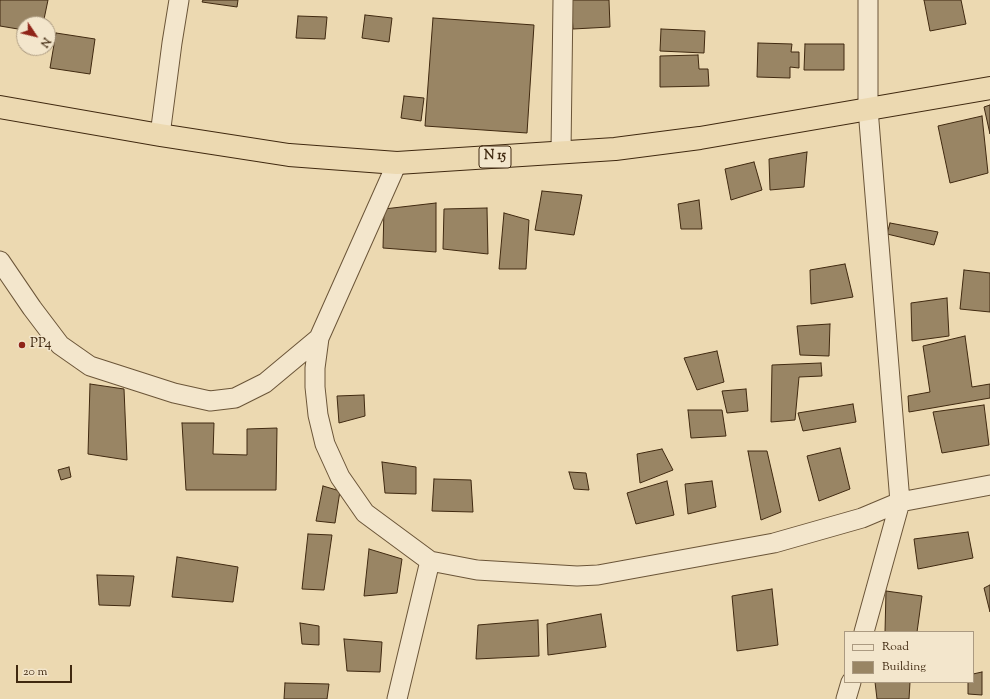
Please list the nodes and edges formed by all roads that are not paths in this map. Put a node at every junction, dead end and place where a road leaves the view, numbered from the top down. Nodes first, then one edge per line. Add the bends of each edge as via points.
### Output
1 (180, 0) edge
2 (563, 0) edge
3 (868, 0) edge
4 (990, 88) edge
5 (0, 107) edge
6 (868, 109) junction
7 (160, 135) junction
8 (561, 151) junction
9 (397, 163) junction
10 (0, 261) edge
11 (319, 338) junction
12 (990, 486) edge
13 (900, 502) junction
14 (430, 561) junction
15 (864, 631) edge
16 (851, 683) edge
17 (397, 699) edge
18 (846, 699) edge

1 - 7 street
2 - 8 street
3 - 6 street
4 - 6 highway, N 15
5 - 7 highway, N 15
6 - 8 highway, N 15 via 700,138 615,149
6 - 13 street
7 - 9 highway, N 15 via 289,155
8 - 9 highway, N 15
9 - 11 street
10 - 11 street via 60,345 90,366 174,393 210,401 235,398 265,383
11 - 14 street via 315,368 318,416 325,444 340,477 365,514
12 - 13 street
13 - 14 street via 862,518 774,543 598,575 477,570
13 - 15 street
14 - 17 street
16 - 18 street

